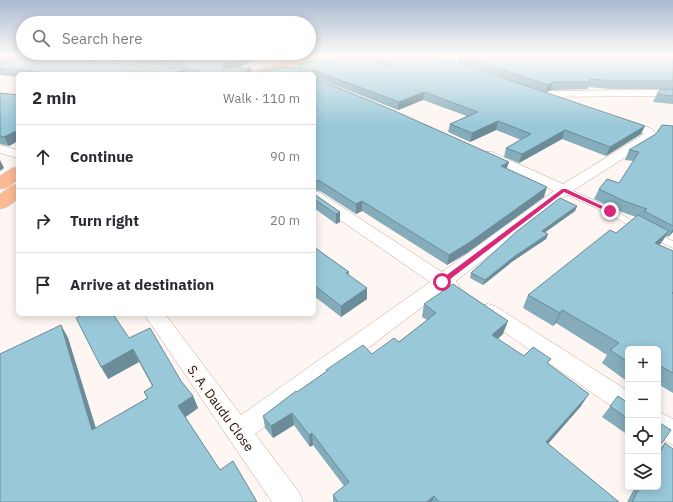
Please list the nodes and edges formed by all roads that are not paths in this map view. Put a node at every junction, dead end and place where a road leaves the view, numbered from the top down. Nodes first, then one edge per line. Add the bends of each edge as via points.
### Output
1 (673, 93) edge
2 (579, 108) edge
3 (608, 117) edge
4 (0, 149) edge
5 (478, 151) edge
6 (16, 153) edge
7 (16, 173) edge
8 (0, 184) edge
9 (564, 190) junction
10 (16, 191) edge
11 (316, 196) edge
12 (0, 203) edge
13 (673, 245) edge
14 (442, 282) junction
15 (155, 316) edge
16 (625, 402) edge
17 (661, 425) edge
18 (238, 432) junction
19 (673, 433) edge
20 (289, 502) edge

1 - 2 street via 530,91
3 - 9 street via 651,134
4 - 6 street
5 - 9 street
7 - 8 main road
9 - 13 lane
9 - 14 street
10 - 12 main road
11 - 14 street
14 - 16 street
14 - 18 street
15 - 18 street, S. A. Daudu Close
17 - 19 street
18 - 20 street, S. A. Daudu Close

